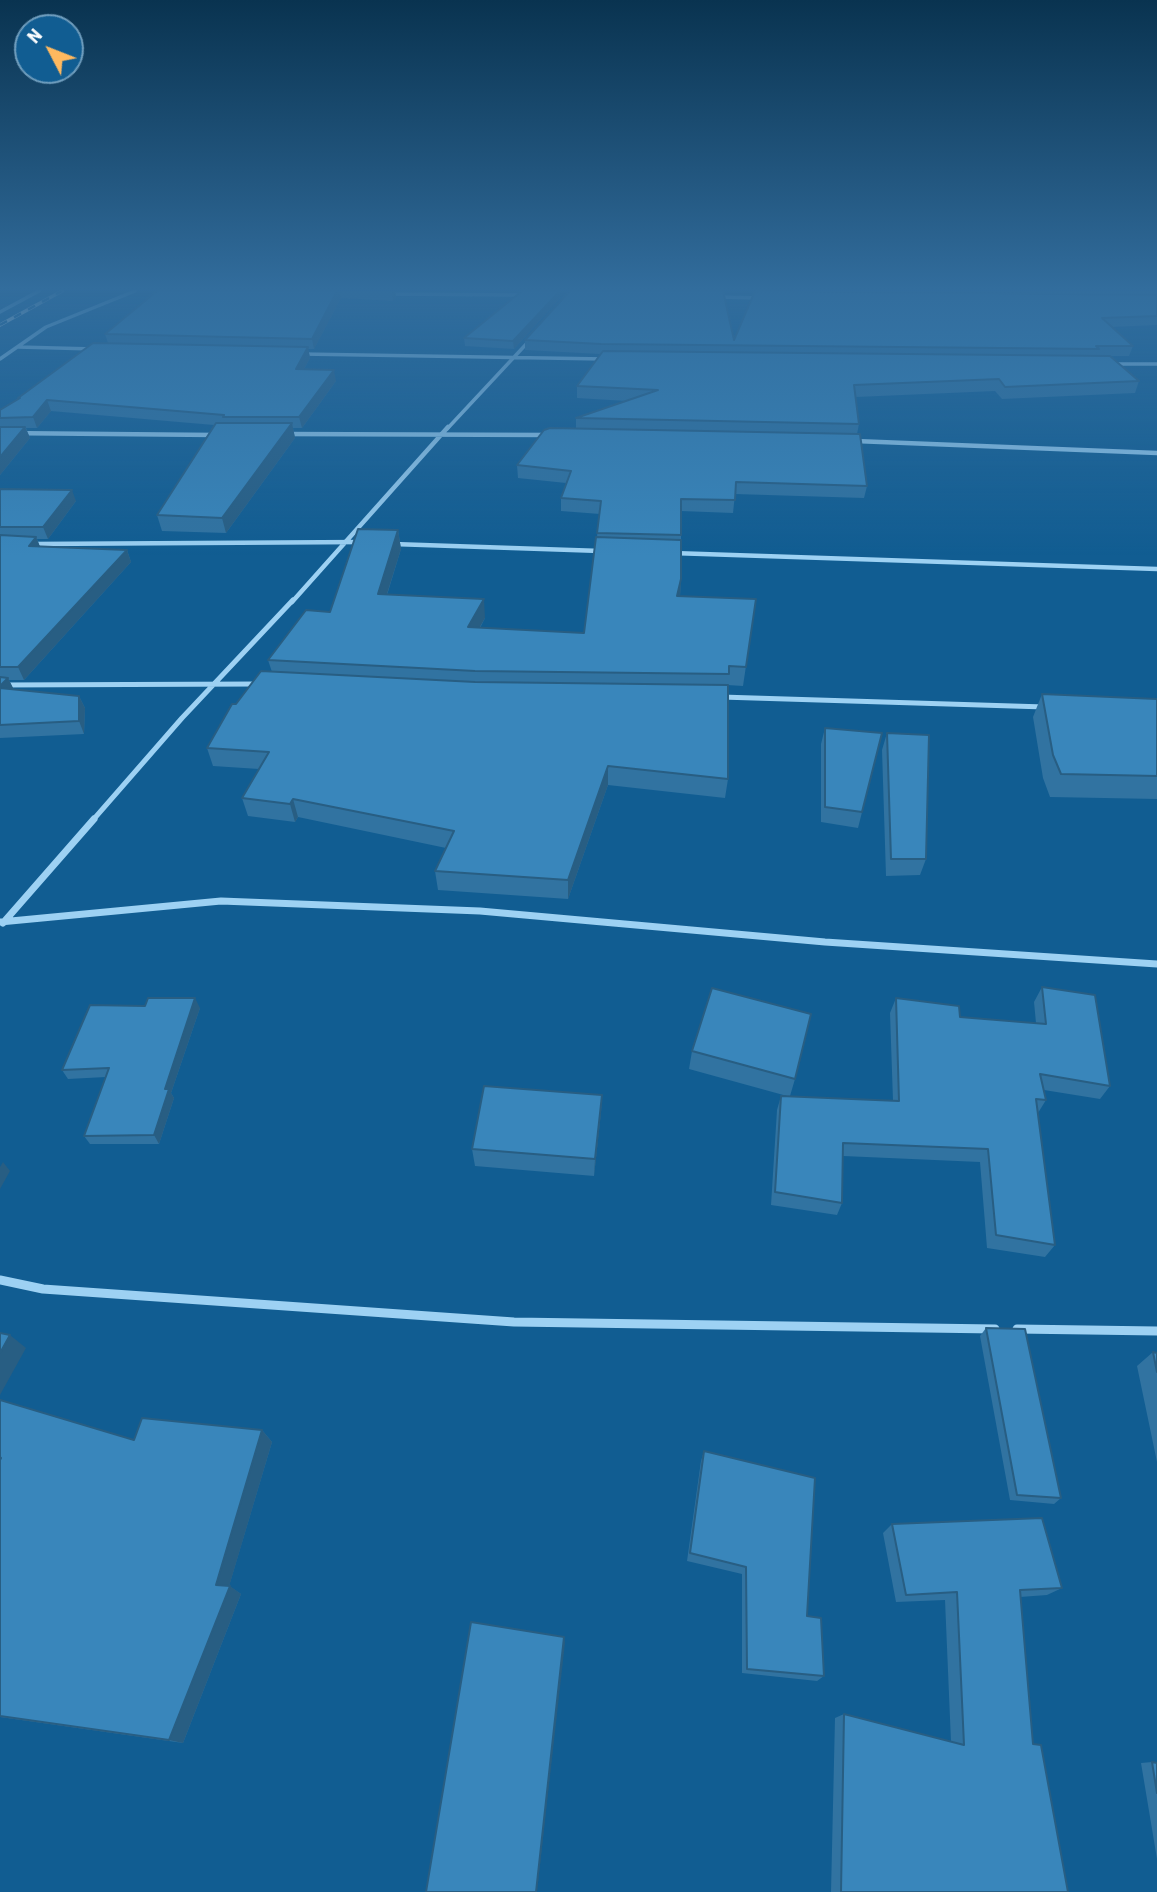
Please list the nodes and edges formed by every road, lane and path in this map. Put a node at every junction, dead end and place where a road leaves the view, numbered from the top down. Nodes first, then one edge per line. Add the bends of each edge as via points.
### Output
1 (494, 379) edge
2 (0, 433) edge
3 (445, 433) junction
4 (283, 434) edge
5 (228, 435) edge
6 (552, 435) edge
7 (853, 441) edge
8 (1157, 453) edge
9 (346, 542) junction
10 (372, 543) edge
11 (386, 543) edge
12 (28, 544) edge
13 (612, 551) edge
14 (665, 552) edge
15 (1157, 569) edge
16 (217, 683) junction
17 (263, 684) edge
18 (0, 685) edge
19 (713, 697) edge
20 (1055, 707) edge
21 (2, 923) edge
22 (1157, 964) edge
23 (0, 1280) edge
24 (1157, 1331) edge

1 - 3 street
2 - 5 street
3 - 4 street
3 - 6 street
3 - 9 street
7 - 8 street
9 - 10 street
9 - 12 street
9 - 16 street
11 - 13 street
14 - 15 street
16 - 17 street
16 - 18 street
16 - 21 street
19 - 20 street
21 - 22 street via 221,901 453,909 825,942
23 - 24 street via 43,1289 514,1322

